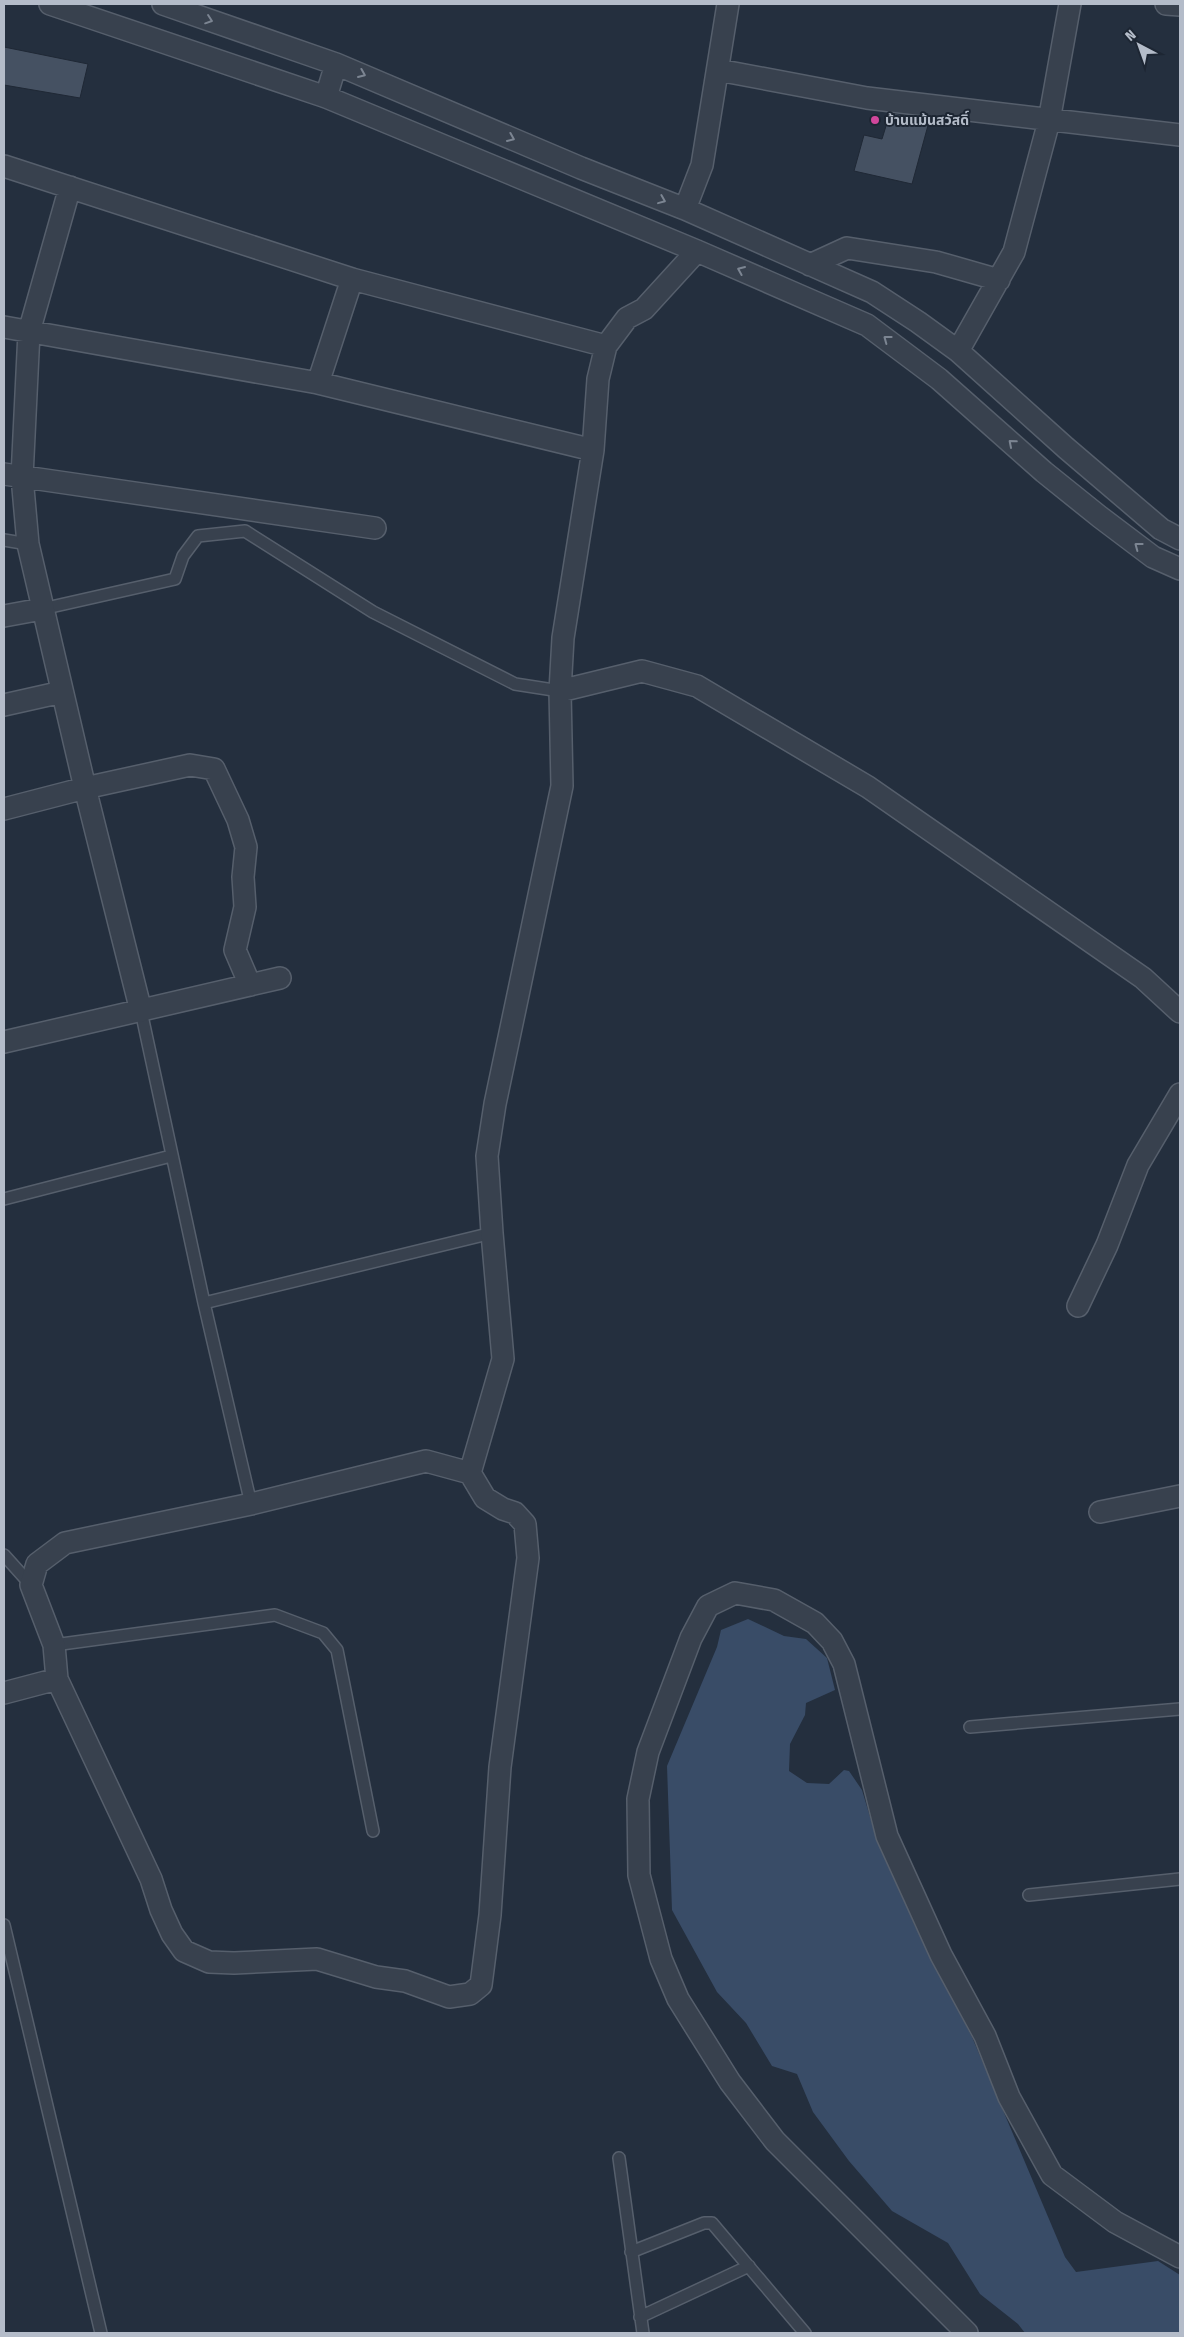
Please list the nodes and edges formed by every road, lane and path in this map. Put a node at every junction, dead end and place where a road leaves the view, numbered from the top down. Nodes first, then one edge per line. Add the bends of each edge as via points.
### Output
1 (50, 4) edge
2 (163, 4) edge
3 (728, 4) edge
4 (1070, 4) edge
5 (1166, 4) edge
6 (1180, 5) edge
7 (336, 64) junction
8 (718, 70) junction
9 (326, 97) junction
10 (1049, 121) junction
11 (1180, 135) edge
12 (4, 166) edge
13 (70, 187) junction
14 (685, 209) junction
15 (697, 251) junction
16 (810, 265) junction
17 (352, 280) junction
18 (999, 280) junction
19 (4, 326) edge
20 (29, 332) junction
21 (606, 346) junction
22 (958, 351) junction
23 (318, 383) junction
24 (1066, 448) junction
25 (593, 450) junction
26 (1044, 472) junction
27 (13, 475) edge
28 (375, 528) dead end
29 (1180, 539) edge
30 (4, 540) edge
31 (28, 544) junction
32 (1180, 568) edge
33 (42, 609) junction
34 (4, 616) edge
35 (560, 691) junction
36 (62, 692) junction
37 (4, 705) edge
38 (85, 788) junction
39 (4, 809) edge
40 (280, 978) dead end
41 (250, 985) junction
42 (141, 1010) junction
43 (1180, 1012) edge
44 (4, 1042) edge
45 (1180, 1094) edge
46 (171, 1156) junction
47 (4, 1199) edge
48 (492, 1233) junction
49 (204, 1303) junction
50 (1078, 1306) dead end
51 (470, 1473) junction
52 (1180, 1496) edge
53 (251, 1504) junction
54 (1100, 1512) dead end
55 (4, 1556) edge
56 (31, 1585) junction
57 (54, 1645) junction
58 (57, 1679) junction
59 (4, 1693) edge
60 (1180, 1709) edge
61 (970, 1727) dead end
62 (373, 1831) dead end
63 (1180, 1879) edge
64 (1029, 1894) dead end
65 (4, 1925) edge
66 (618, 2158) dead end
67 (631, 2252) junction
68 (1180, 2257) edge
69 (749, 2266) junction
70 (640, 2317) junction
71 (100, 2333) edge
72 (642, 2333) edge
73 (804, 2333) edge
74 (967, 2333) edge

1 - 9 street
2 -> 7 street
3 - 8 street
4 - 10 street
5 - 6 street
7 - 9 street
7 -> 14 street
8 - 10 street via 867,98
8 - 14 street via 702,165
9 - 15 street
10 - 11 street
10 - 18 street via 1014,252
12 - 13 street
13 - 17 street
13 - 20 street
14 - 16 street
15 - 21 street via 644,309 627,318
26 -> 15 street via 938,379 867,324
16 - 18 street via 847,248 936,262
16 - 22 street via 872,292
17 - 21 street
17 - 23 street
18 - 22 street
19 - 20 street
20 - 23 street
20 - 27 street
21 - 25 street via 598,379
22 - 24 street
23 - 25 street
24 - 26 street
24 - 29 street via 1161,529
25 - 35 street via 563,638
32 -> 26 street via 1152,557
27 - 28 street
27 - 31 street
30 - 31 lane
31 - 33 street
33 - 34 street
33 - 35 lane via 175,579 183,556 198,536 245,531 373,612 515,684
33 - 36 street
35 - 43 street via 642,671 697,686 868,787 1143,978
35 - 48 street via 562,786 494,1104 488,1156
36 - 37 street
36 - 38 street
38 - 39 street
38 - 41 street via 190,765 214,769 238,820 246,847 243,877 246,907 234,950
38 - 42 street
40 - 41 street
41 - 42 street
42 - 44 street
42 - 46 lane
45 - 50 street via 1138,1166 1107,1245
46 - 47 lane
46 - 49 lane
48 - 49 lane
48 - 51 street via 503,1359
49 - 53 lane
51 - 53 street via 426,1462
51 - 58 street via 485,1498 515,1513 525,1524 528,1558 500,1767 481,1985 470,1994 449,1997 405,1981 376,1977 317,1959 218,1963 184,1951 172,1934 151,1879
52 - 54 street
53 - 56 street via 65,1542 37,1564
55 - 56 lane
56 - 57 street
57 - 58 street
57 - 62 lane via 275,1615 323,1634 338,1650
58 - 59 street
60 - 61 lane
63 - 64 lane
65 - 71 lane
66 - 67 lane
67 - 69 lane via 708,2223 716,2225
67 - 70 lane
68 - 74 street via 1116,2222 1052,2175 1009,2097 985,2036 941,1955 887,1836 844,1664 832,1641 815,1623 774,1600 735,1594 708,1606 690,1638 648,1752 638,1799 639,1875 661,1959 678,1999 724,2074 775,2141
69 - 70 lane
69 - 73 lane
70 - 72 lane

